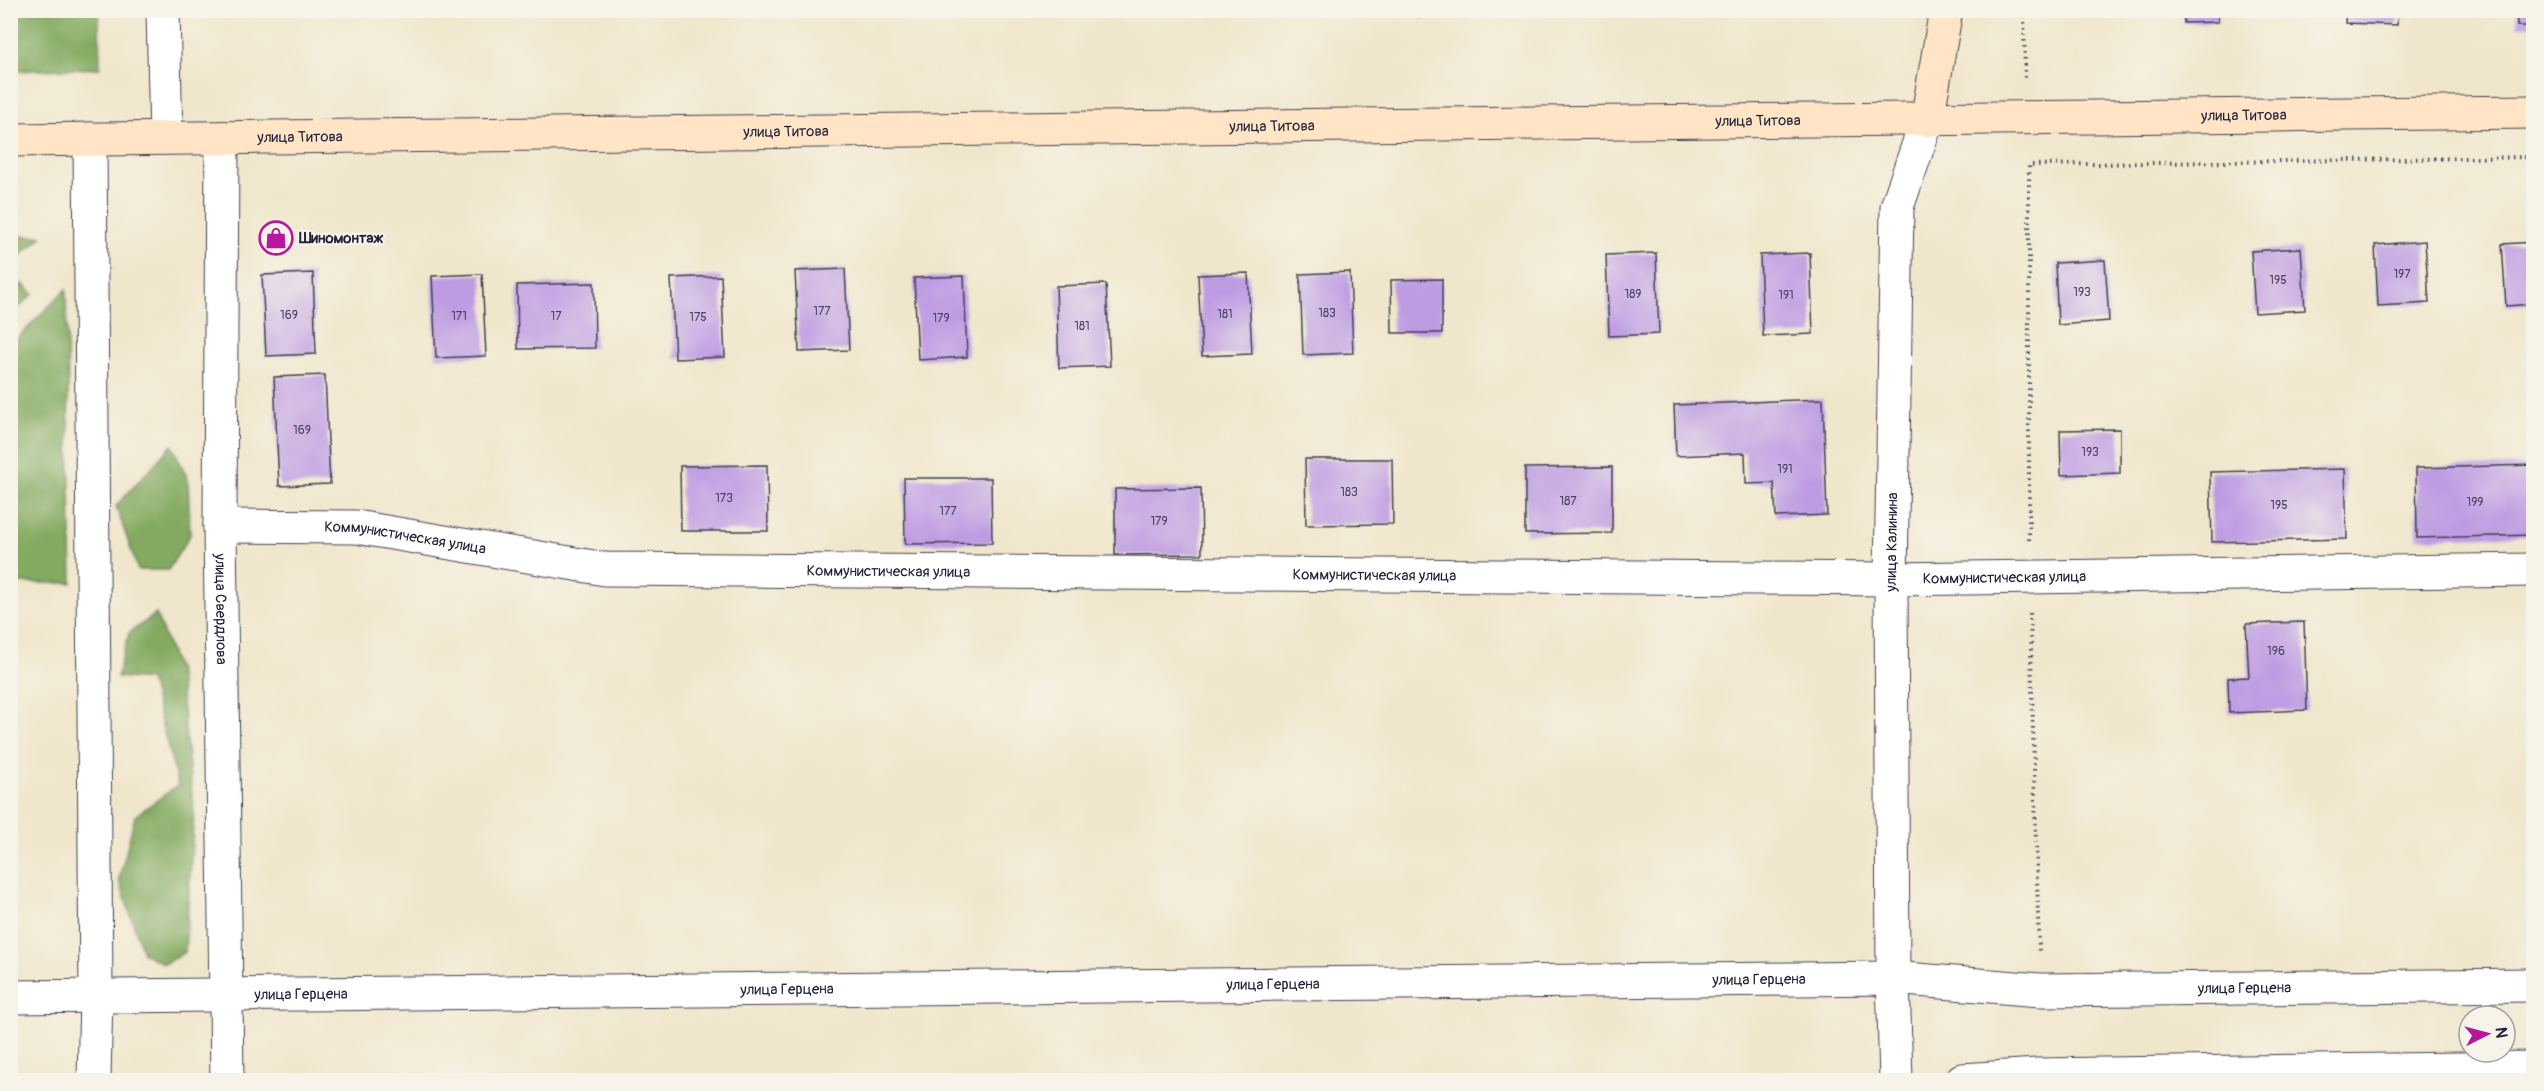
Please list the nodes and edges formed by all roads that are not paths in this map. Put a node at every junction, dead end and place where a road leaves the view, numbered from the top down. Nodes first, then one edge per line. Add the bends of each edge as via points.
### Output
1 (163, 10) edge
2 (1946, 10) edge
3 (2534, 112) edge
4 (1927, 120) junction
5 (166, 138) junction
6 (222, 138) junction
7 (90, 139) junction
8 (10, 140) edge
9 (220, 526) junction
10 (2534, 570) edge
11 (1891, 579) junction
12 (1893, 978) junction
13 (2534, 985) edge
14 (10, 997) edge
15 (96, 997) junction
16 (225, 997) junction
17 (2534, 1068) edge
18 (94, 1080) edge
19 (227, 1080) edge
20 (1896, 1080) edge
21 (1962, 1080) edge

1 - 5 street
2 - 4 main road, улица Калинина
3 - 4 main road, улица Титова
4 - 6 main road, улица Титова
4 - 11 street, улица Калинина via 1897,207
5 - 6 main road, улица Титова
5 - 7 main road, улица Титова
6 - 9 street, улица Свердлова
7 - 8 main road, улица Титова
7 - 15 street
9 - 11 street, Коммунистическая улица via 356,527 605,569
9 - 16 street, улица Свердлова
10 - 11 street, Коммунистическая улица
11 - 12 street, улица Калинина
12 - 13 street, улица Герцена via 2040,990
12 - 16 street, улица Герцена
12 - 20 street, улица Калинина
14 - 15 street, улица Герцена
15 - 16 street, улица Герцена
15 - 18 street
16 - 19 street, улица Свердлова
17 - 21 street via 2037,1075

